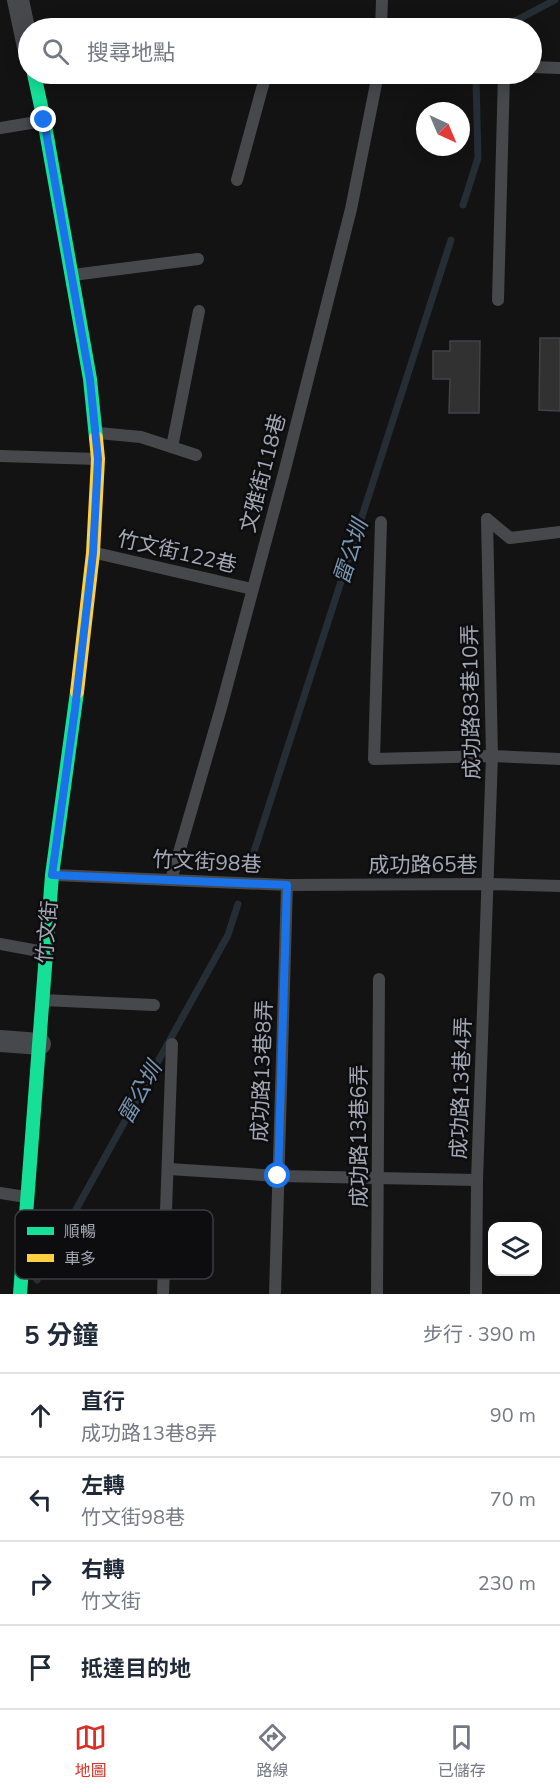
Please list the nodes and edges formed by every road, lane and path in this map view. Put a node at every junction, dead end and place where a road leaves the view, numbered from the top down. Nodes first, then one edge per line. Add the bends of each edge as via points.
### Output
1 (18, 0) edge
2 (382, 0) edge
3 (22, 18) edge
4 (381, 18) edge
5 (542, 67) edge
6 (560, 68) edge
7 (36, 84) edge
8 (263, 84) edge
9 (376, 84) edge
10 (504, 84) edge
11 (44, 120) junction
12 (0, 128) edge
13 (237, 180) dead end
14 (198, 259) dead end
15 (72, 275) junction
16 (498, 300) dead end
17 (199, 311) dead end
18 (96, 433) junction
19 (172, 447) junction
20 (196, 454) dead end
21 (0, 456) edge
22 (98, 459) junction
23 (381, 522) dead end
24 (560, 532) edge
25 (93, 553) junction
26 (252, 589) junction
27 (492, 756) junction
28 (560, 759) edge
29 (52, 875) junction
30 (171, 880) junction
31 (488, 884) junction
32 (287, 885) junction
33 (560, 886) edge
34 (0, 944) edge
35 (45, 953) junction
36 (380, 978) dead end
37 (40, 1000) junction
38 (154, 1005) dead end
39 (0, 1041) edge
40 (40, 1044) junction
41 (172, 1044) dead end
42 (169, 1169) junction
43 (278, 1176) junction
44 (378, 1179) junction
45 (477, 1180) junction
46 (0, 1193) edge
47 (27, 1197) junction
48 (26, 1210) edge
49 (167, 1210) edge
50 (21, 1279) edge
51 (164, 1279) edge
52 (20, 1294) edge
53 (163, 1294) edge
54 (275, 1294) edge
55 (377, 1294) edge
56 (477, 1294) edge

1 - 3 street
2 - 4 lane
5 - 6 lane
7 - 11 street, 竹文街
8 - 13 lane
9 - 26 lane, 文雅街118巷 via 351,209
10 - 16 lane
11 - 12 lane
11 - 15 street, 竹文街
14 - 15 lane
15 - 18 street, 竹文街
17 - 19 lane
18 - 19 lane via 141,437
18 - 22 street, 竹文街
19 - 20 lane
21 - 22 lane
22 - 25 street, 竹文街
23 - 27 lane via 374,759
24 - 27 lane, 成功路83巷10弄 via 510,538 488,519
25 - 26 lane, 竹文街122巷
25 - 29 street, 竹文街
26 - 30 lane, 文雅街118巷
27 - 28 lane
27 - 31 lane, 成功路83巷10弄
29 - 30 lane, 竹文街98巷
29 - 35 street, 竹文街
30 - 32 lane, 竹文街98巷
31 - 32 lane, 成功路65巷
31 - 33 lane, 成功路65巷
31 - 45 lane, 成功路13巷4弄
32 - 43 lane, 成功路13巷8弄
34 - 35 lane
35 - 37 street, 竹文街
36 - 44 lane, 成功路13巷6弄
37 - 38 lane
37 - 40 street, 竹文街
39 - 40 street
40 - 47 street, 竹文街
41 - 42 lane
42 - 43 lane
42 - 49 lane
43 - 44 lane
43 - 54 lane, 成功路13巷8弄
44 - 45 lane
44 - 55 lane, 成功路13巷6弄
45 - 56 lane, 成功路13巷4弄
46 - 47 lane
47 - 48 street, 竹文街
50 - 52 street, 竹文街
51 - 53 lane

